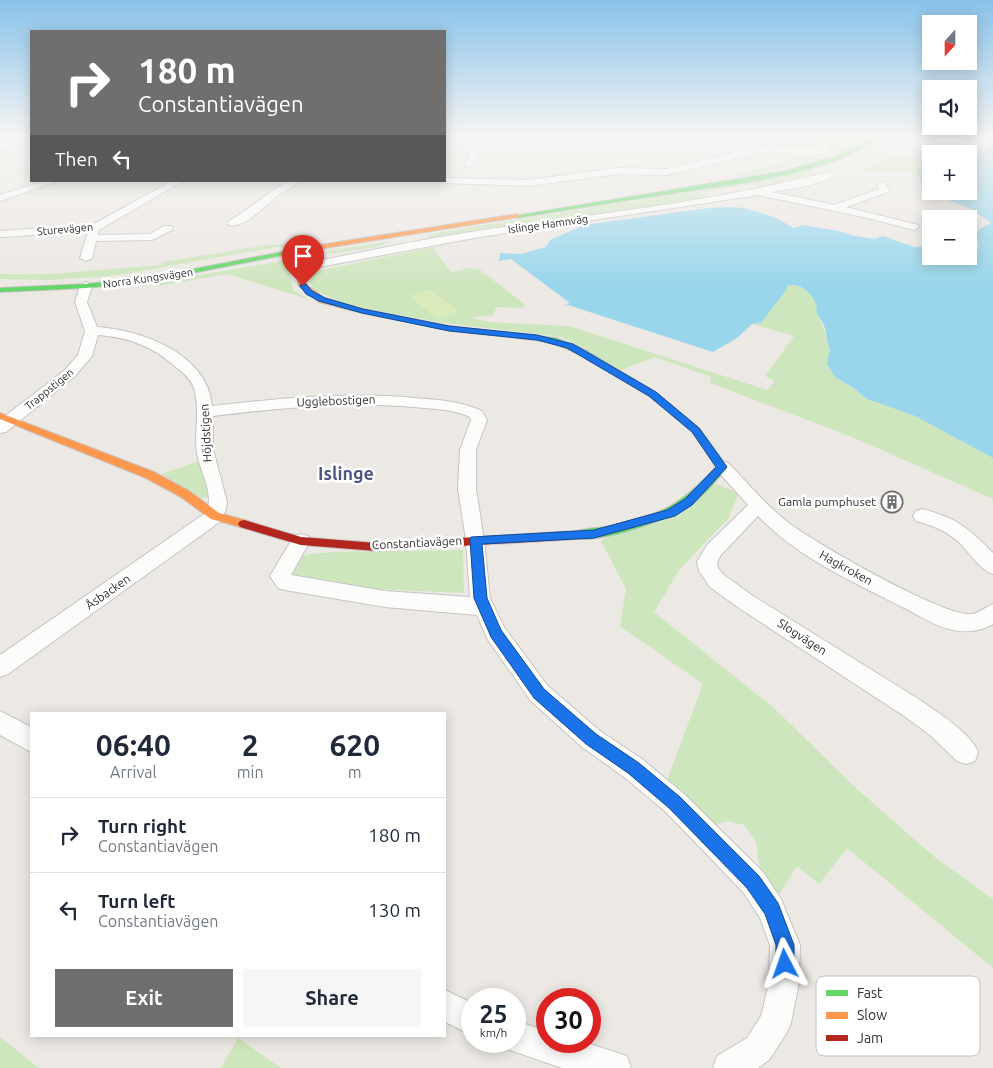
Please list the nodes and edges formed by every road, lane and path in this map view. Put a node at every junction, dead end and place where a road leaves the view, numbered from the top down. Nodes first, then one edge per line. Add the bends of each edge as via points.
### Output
1 (42, 185) edge
2 (174, 185) edge
3 (289, 185) edge
4 (716, 185) edge
5 (793, 185) edge
6 (882, 185) dead end
7 (760, 192) junction
8 (0, 198) edge
9 (834, 208) junction
10 (232, 223) dead end
11 (914, 227) dead end
12 (168, 228) dead end
13 (92, 233) junction
14 (0, 234) edge
15 (295, 251) junction
16 (86, 258) dead end
17 (298, 268) junction
18 (86, 286) junction
19 (0, 290) edge
20 (92, 331) junction
21 (206, 412) junction
22 (3, 421) edge
23 (722, 467) junction
24 (758, 505) junction
25 (215, 516) junction
26 (922, 516) dead end
27 (301, 540) junction
28 (475, 540) junction
29 (993, 566) edge
30 (483, 607) junction
31 (993, 613) edge
32 (0, 667) edge
33 (0, 722) edge
34 (30, 739) edge
35 (966, 752) dead end
36 (446, 1006) edge
37 (461, 1014) edge
38 (526, 1040) edge
39 (615, 1068) edge
40 (729, 1068) edge

1 - 8 street
2 - 13 street, Sturevägen
3 - 10 street via 253,212
4 - 15 main road, Norra Kungsvägen
5 - 7 street, Islinge Hamnväg
6 - 9 street via 885,190
7 - 9 street
7 - 17 street, Islinge Hamnväg via 474,234
9 - 11 street
12 - 13 street via 152,237
13 - 14 street, Sturevägen
13 - 16 street
15 - 17 main road
15 - 18 main road, Norra Kungsvägen via 160,278
17 - 23 main road via 303,286 322,300 449,328 537,337 570,346 652,394 696,430
18 - 19 main road, Norra Kungsvägen
18 - 20 street via 81,302
20 - 21 street, Höjdstigen via 119,332 163,349 199,380
20 - 22 street, Trappstigen via 85,356 70,373
21 - 25 street, Höjdstigen via 205,454 220,500
21 - 28 street, Ugglebostigen via 345,399 396,400 466,408 477,414 479,420 468,450 467,489
22 - 25 main road, Constantiavägen via 150,475 185,494
23 - 24 street, Hagkroken
23 - 28 main road, Constantiavägen via 688,502 659,518 594,534
24 - 31 street, Hagkroken via 798,540 923,609 963,623 981,620
24 - 35 street, Slogvägen via 714,550 707,562 717,581 912,708
25 - 27 main road, Constantiavägen
25 - 32 street, Åsbacken
26 - 29 street via 940,519 961,531
27 - 28 main road, Constantiavägen via 376,547
27 - 30 street via 280,576 285,582 386,599
28 - 30 street
30 - 40 street via 496,633 539,693 591,739 675,803 753,882 771,909 785,945 784,983 775,1023 758,1049
33 - 34 street
36 - 37 street
38 - 39 street

